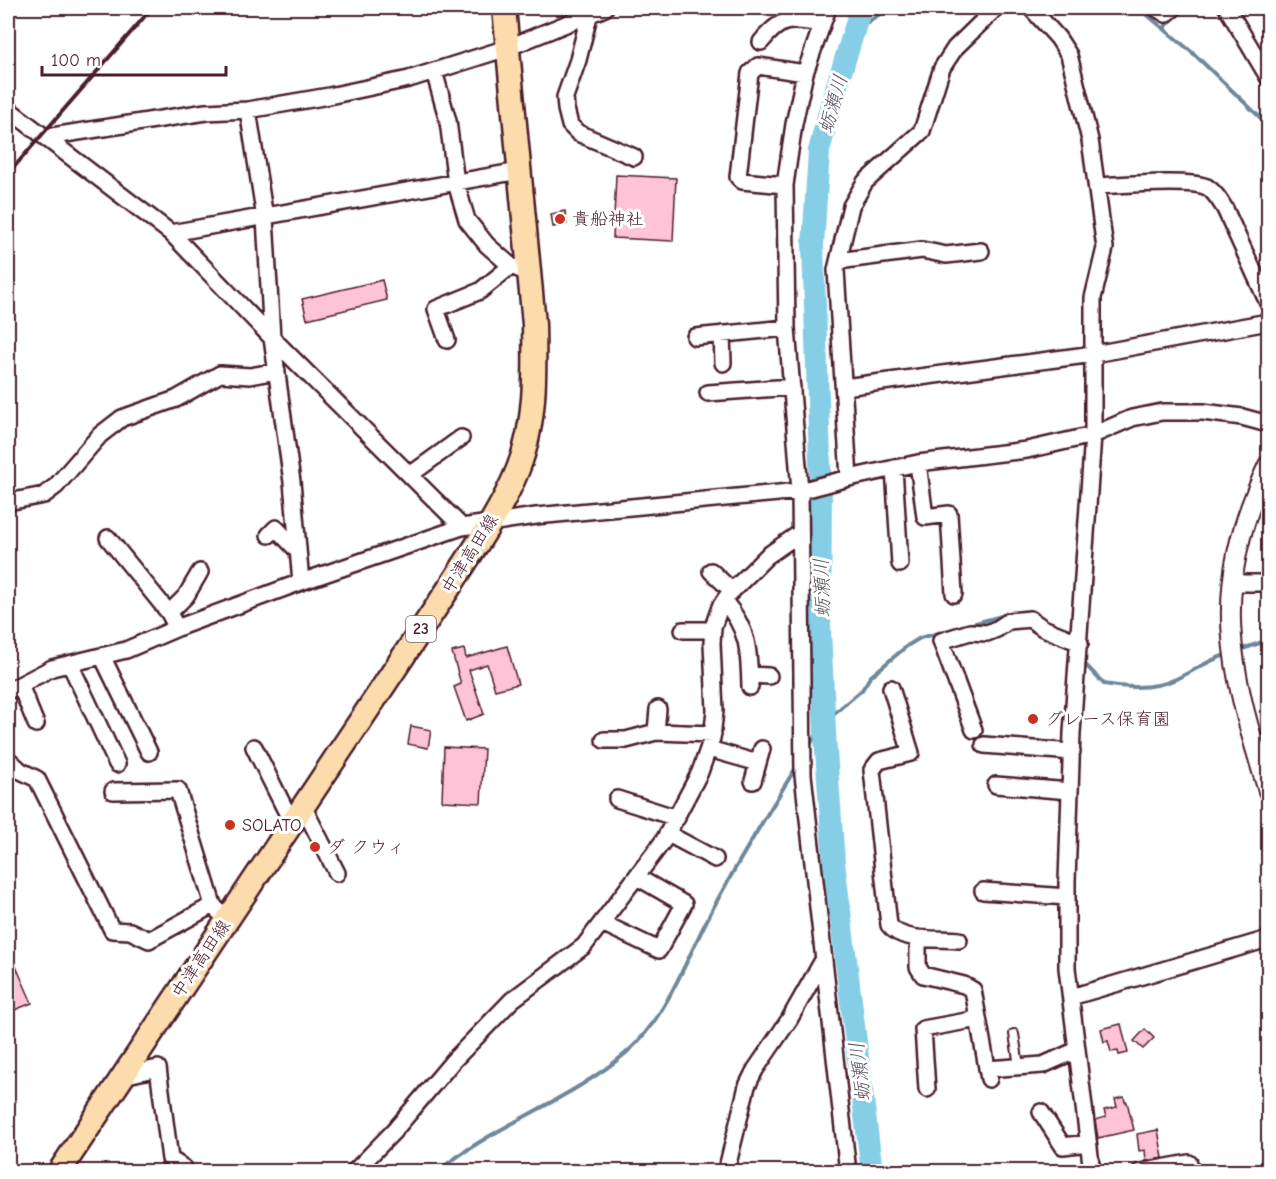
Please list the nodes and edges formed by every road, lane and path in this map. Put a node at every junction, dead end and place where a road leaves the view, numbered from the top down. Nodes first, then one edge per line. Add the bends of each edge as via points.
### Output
1 (504, 8) edge
2 (828, 8) edge
3 (996, 8) edge
4 (1030, 8) edge
5 (1156, 8) edge
6 (1174, 8) edge
7 (1227, 8) edge
8 (596, 9) edge
9 (822, 24) junction
10 (761, 42) dead end
11 (507, 48) junction
12 (434, 71) junction
13 (805, 73) junction
14 (1269, 77) edge
15 (8, 109) edge
16 (248, 110) junction
17 (46, 137) junction
18 (634, 157) dead end
19 (519, 171) junction
20 (456, 183) junction
21 (785, 185) junction
22 (1097, 186) junction
23 (265, 218) junction
24 (171, 233) junction
25 (981, 251) dead end
26 (838, 261) junction
27 (520, 270) junction
28 (1269, 303) edge
29 (1269, 322) edge
30 (787, 328) junction
31 (722, 334) junction
32 (694, 337) dead end
33 (272, 338) junction
34 (447, 340) dead end
35 (1094, 354) junction
36 (723, 363) dead end
37 (277, 371) junction
38 (792, 387) junction
39 (844, 387) junction
40 (708, 393) dead end
41 (1269, 424) edge
42 (1093, 435) junction
43 (461, 438) dead end
44 (918, 463) junction
45 (1269, 465) edge
46 (894, 468) junction
47 (410, 475) junction
48 (846, 479) junction
49 (803, 491) junction
50 (8, 502) edge
51 (492, 521) junction
52 (462, 527) junction
53 (800, 533) junction
54 (268, 535) dead end
55 (108, 538) dead end
56 (298, 552) junction
57 (900, 564) dead end
58 (711, 571) dead end
59 (200, 572) dead end
60 (301, 582) junction
61 (1232, 583) junction
62 (1269, 583) edge
63 (954, 594) dead end
64 (728, 596) junction
65 (169, 613) junction
66 (177, 628) junction
67 (683, 630) dead end
68 (713, 630) junction
69 (1080, 643) junction
70 (102, 656) junction
71 (70, 664) junction
72 (769, 676) dead end
73 (14, 688) edge
74 (891, 688) dead end
75 (658, 709) dead end
76 (36, 724) dead end
77 (974, 730) dead end
78 (656, 732) junction
79 (713, 734) junction
80 (604, 740) dead end
81 (984, 745) dead end
82 (254, 747) dead end
83 (709, 749) junction
84 (149, 752) dead end
85 (1072, 752) junction
86 (8, 759) edge
87 (117, 764) dead end
88 (753, 782) dead end
89 (996, 785) dead end
90 (1269, 790) edge
91 (113, 791) dead end
92 (1070, 791) junction
93 (617, 799) dead end
94 (298, 815) junction
95 (677, 818) junction
96 (668, 834) junction
97 (715, 859) dead end
98 (337, 873) dead end
99 (637, 877) junction
100 (983, 891) dead end
101 (1067, 897) junction
102 (220, 913) junction
103 (602, 923) junction
104 (918, 938) junction
105 (1269, 939) edge
106 (958, 940) dead end
107 (822, 962) junction
108 (1071, 997) junction
109 (978, 1019) junction
110 (1014, 1034) dead end
111 (1077, 1050) junction
112 (1019, 1066) junction
113 (123, 1076) junction
114 (927, 1089) dead end
115 (1041, 1112) dead end
116 (1088, 1143) junction
117 (1189, 1163) dead end
118 (59, 1172) edge
119 (185, 1172) edge
120 (354, 1172) edge
121 (726, 1172) edge
122 (848, 1172) edge
123 (1092, 1172) edge
124 (1140, 1172) edge

1 - 11 main road, 中津高田線 / 23
2 - 9 street
3 - 26 street via 955,48 942,68 922,131 865,182 851,206
4 - 22 street via 1069,55
5 - 6 street via 1166,14
7 - 14 street
8 - 11 street
8 - 18 street via 565,97 570,125 578,133
9 - 10 street via 789,20 779,24
9 - 13 street
11 - 12 street
11 - 19 main road, 中津高田線 / 23
12 - 16 street
12 - 20 street via 448,122
13 - 21 street
13 - 21 street via 758,66 750,73 738,177 742,181
15 - 17 street
16 - 17 street via 206,112
16 - 23 street
17 - 24 street
19 - 20 street
19 - 27 main road, 中津高田線 / 23
20 - 23 street
20 - 27 street via 467,220 487,244
21 - 30 street
22 - 28 street via 1193,184 1209,189 1225,209
22 - 35 street via 1105,248 1093,298
23 - 24 street
23 - 33 street
24 - 33 street
25 - 26 street via 945,255 922,250
26 - 39 street
27 - 34 street via 436,309
27 - 51 main road, 中津高田線 / 23 via 534,324 531,415 519,467
29 - 35 street
30 - 31 street
30 - 38 street
31 - 32 street
31 - 36 street
33 - 37 street
33 - 47 street
35 - 39 street
35 - 42 street
37 - 50 street via 250,376 220,374 176,399 122,418 100,435 44,495
37 - 56 street
38 - 40 street
38 - 49 street
39 - 48 street
41 - 42 street via 1203,411 1162,412 1132,418
42 - 44 street via 1027,450
42 - 69 street
43 - 47 street
44 - 46 street
44 - 63 street via 925,517 949,514
45 - 61 street via 1246,519
46 - 48 street
46 - 57 street
47 - 52 street
48 - 49 street
49 - 51 street
49 - 53 street
51 - 52 street
51 - 94 main road, 中津高田線 / 23
52 - 60 street
53 - 64 street via 767,556
53 - 107 street via 803,776
54 - 56 street via 276,528
55 - 65 street
56 - 60 street
58 - 64 street
59 - 65 street via 186,596
60 - 66 street
61 - 62 street
61 - 90 street via 1230,629 1234,663
64 - 68 street
64 - 72 street via 748,643 750,681
65 - 66 street
66 - 70 street
67 - 68 street
68 - 79 street
69 - 77 street via 1030,620 1009,621 987,633 970,632 941,641
69 - 85 street
70 - 71 street
70 - 84 street
71 - 73 street via 52,668
71 - 87 street
73 - 76 street
74 - 104 street via 910,753 879,761 872,770 887,913 890,928
75 - 78 street
78 - 79 street
78 - 80 street via 626,740
79 - 83 street
81 - 85 street
82 - 94 street
83 - 88 street via 760,756
83 - 95 street
85 - 92 street
86 - 102 street via 37,779 112,930 130,931 149,940
89 - 92 street
91 - 102 street via 178,790
92 - 101 street
93 - 95 street
94 - 98 street
94 - 102 main road, 中津高田線 / 23
95 - 96 street
96 - 97 street
96 - 99 street
99 - 103 street
99 - 103 street via 684,904 659,950
100 - 101 street
101 - 108 street
102 - 113 main road, 中津高田線 / 23
103 - 120 street via 575,954 512,1000
104 - 106 street
104 - 109 street via 921,973 973,990
105 - 108 street
107 - 121 street via 747,1086
107 - 122 street
108 - 111 street
109 - 112 street via 988,1074
109 - 114 street via 923,1029
110 - 112 lane
111 - 112 street via 1043,1065
111 - 116 street
113 - 118 main road, 中津高田線 / 23
113 - 119 street via 158,1068 170,1159
115 - 116 street via 1064,1146
116 - 123 street
117 - 124 street

